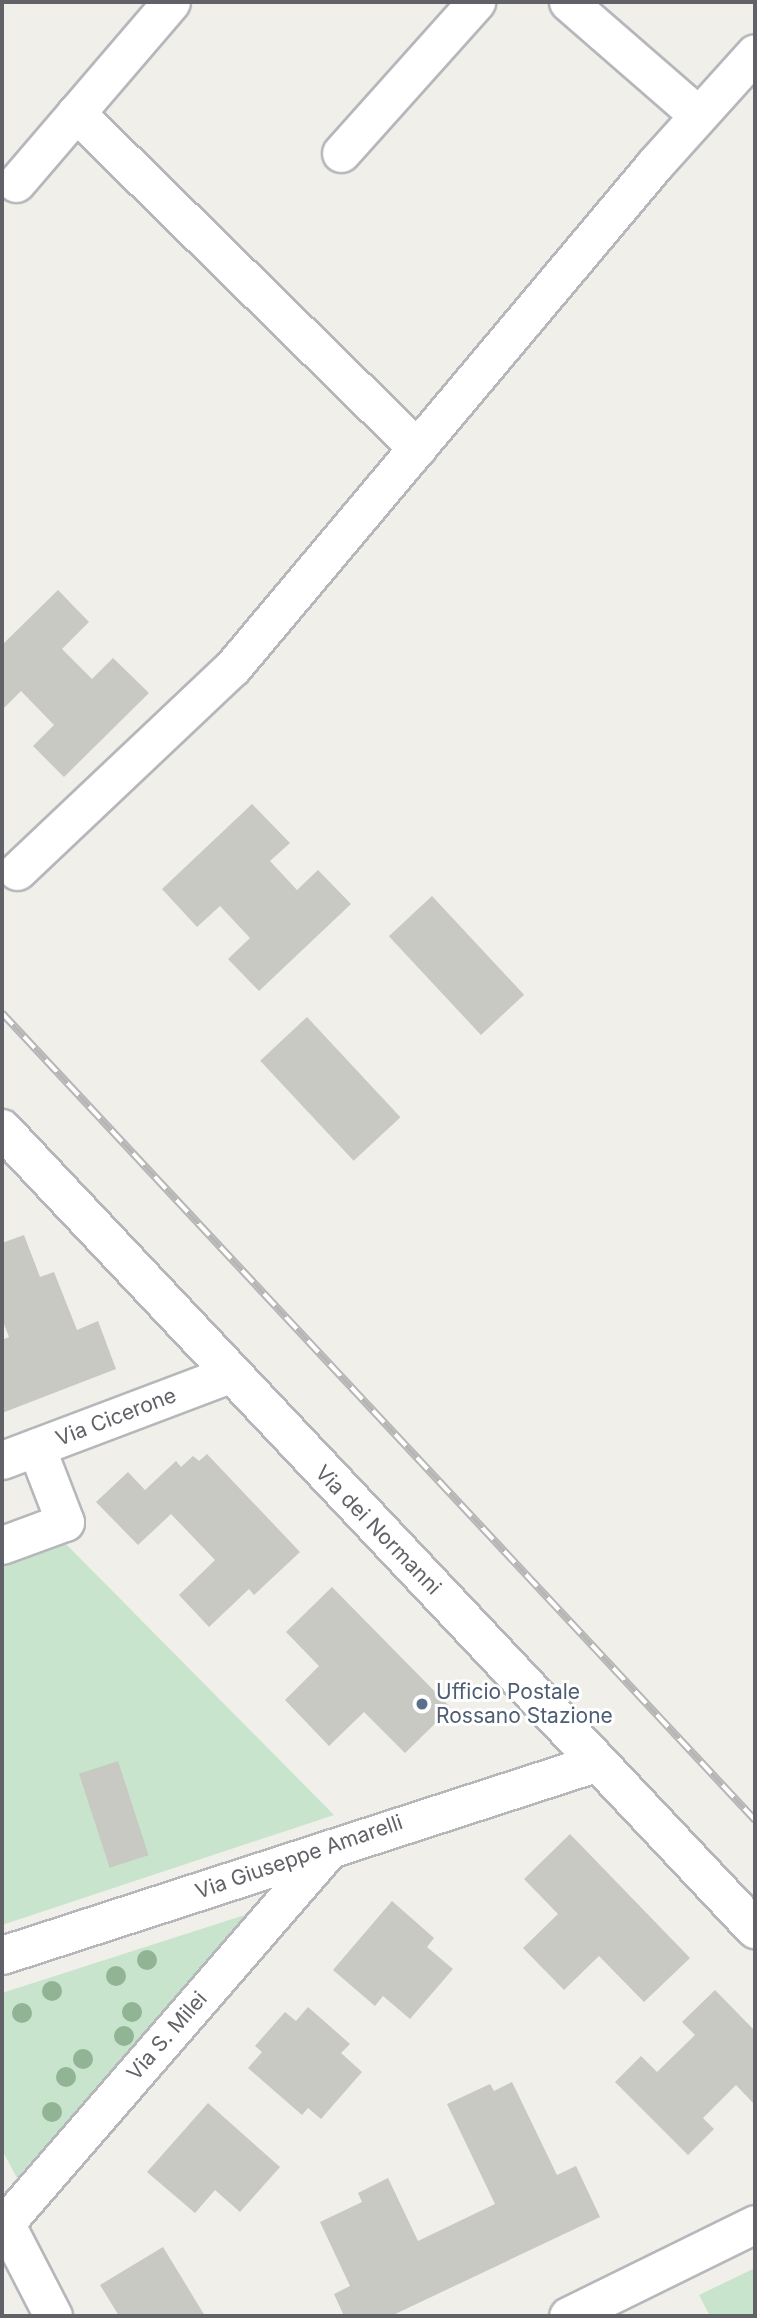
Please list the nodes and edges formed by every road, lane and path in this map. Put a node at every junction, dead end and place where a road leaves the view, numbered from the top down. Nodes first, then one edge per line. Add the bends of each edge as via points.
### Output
1 (171, 2) edge
2 (476, 2) edge
3 (569, 2) edge
4 (728, 83) edge
5 (76, 113) junction
6 (341, 153) dead end
7 (16, 184) dead end
8 (417, 448) junction
9 (17, 871) dead end
10 (2, 1129) edge
11 (230, 1374) junction
12 (36, 1447) junction
13 (2, 1460) edge
14 (2, 1545) edge
15 (598, 1762) junction
16 (328, 1849) junction
17 (755, 1929) edge
18 (2, 1955) edge
19 (3, 2222) edge
20 (755, 2224) edge
21 (53, 2316) edge
22 (568, 2316) edge

1 - 5 street
2 - 6 street
3 - 4 street
4 - 8 street
5 - 7 street
5 - 8 street
8 - 9 street via 232,668
10 - 11 street, Via dei Normanni
11 - 12 street, Via Cicerone
11 - 15 street, Via dei Normanni
12 - 13 street, Via Cicerone
12 - 14 street via 65,1522
15 - 16 street, Via Giuseppe Amarelli
15 - 17 street, Via dei Normanni
16 - 18 street, Via Giuseppe Amarelli
16 - 19 street, Via S. Milei
19 - 21 street
20 - 22 street

